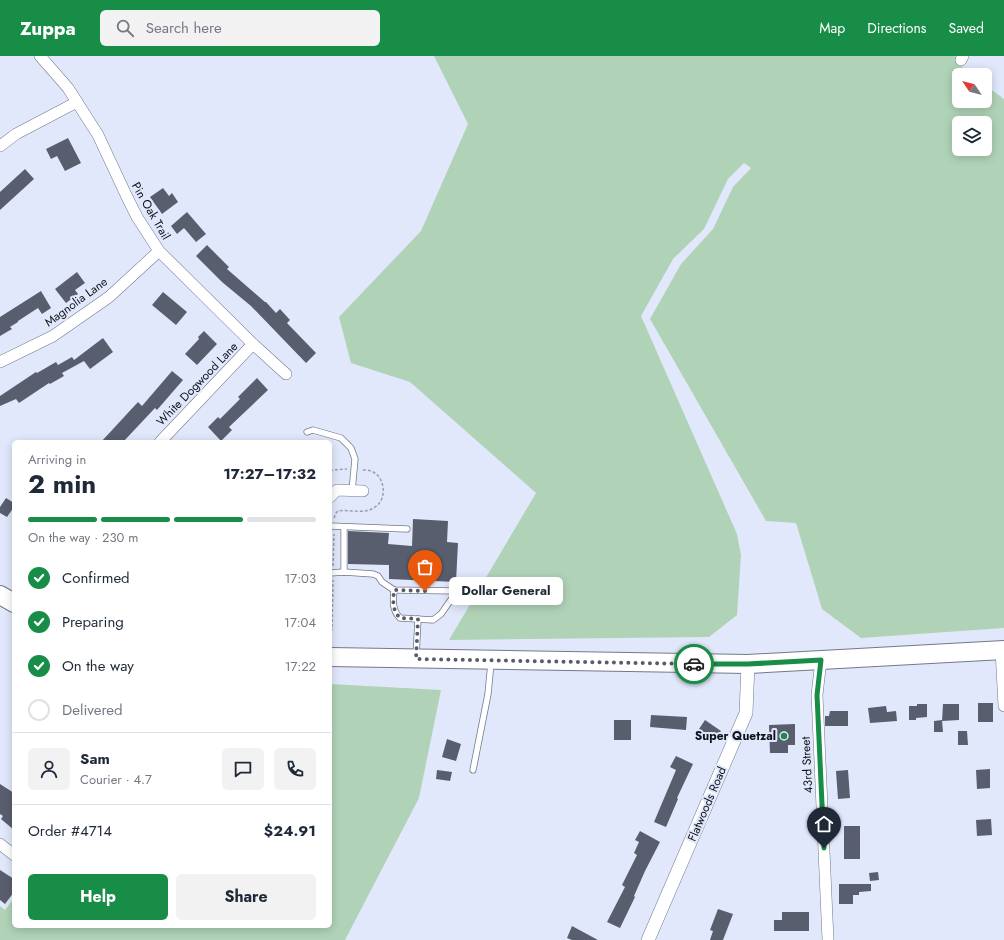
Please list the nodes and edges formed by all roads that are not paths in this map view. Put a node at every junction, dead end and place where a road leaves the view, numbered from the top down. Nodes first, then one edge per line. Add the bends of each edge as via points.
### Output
1 (40, 56) edge
2 (77, 102) junction
3 (0, 146) edge
4 (159, 251) junction
5 (253, 344) junction
6 (0, 362) edge
7 (286, 374) dead end
8 (307, 432) dead end
9 (162, 440) edge
10 (358, 491) joint
11 (332, 495) edge
12 (332, 526) edge
13 (344, 527) junction
14 (406, 529) dead end
15 (344, 572) junction
16 (332, 573) edge
17 (394, 590) junction
18 (0, 595) edge
19 (12, 602) edge
20 (418, 619) junction
21 (1003, 650) edge
22 (332, 657) edge
23 (416, 659) junction
24 (491, 660) junction
25 (821, 660) junction
26 (748, 664) junction
27 (1004, 706) edge
28 (473, 770) dead end
29 (0, 844) edge
30 (12, 854) edge
31 (648, 940) edge
32 (828, 940) edge

1 - 2 street, Pin Oak Trail
2 - 3 street via 16,134
2 - 4 street, Pin Oak Trail via 100,140 137,217
4 - 5 street, Pin Oak Trail
4 - 6 street, Magnolia Lane via 109,296 53,336
5 - 7 street, Pin Oak Trail
5 - 9 street, White Dogwood Lane
8 - 10 lane via 313,430 341,438 351,448 355,459
10 - 11 street via 336,490
12 - 13 lane
13 - 14 lane
13 - 15 lane
15 - 16 lane
15 - 17 lane via 373,574
17 - 20 lane via 395,613 400,618
17 - 20 lane via 457,591 441,614 433,620
18 - 19 highway
20 - 23 lane
21 - 25 highway
21 - 27 street
22 - 23 highway
23 - 24 highway
24 - 26 highway
24 - 28 lane via 488,694
25 - 26 highway
25 - 32 street, 43rd Street via 817,695
26 - 31 street, Flatwoods Road via 746,713
29 - 30 street

